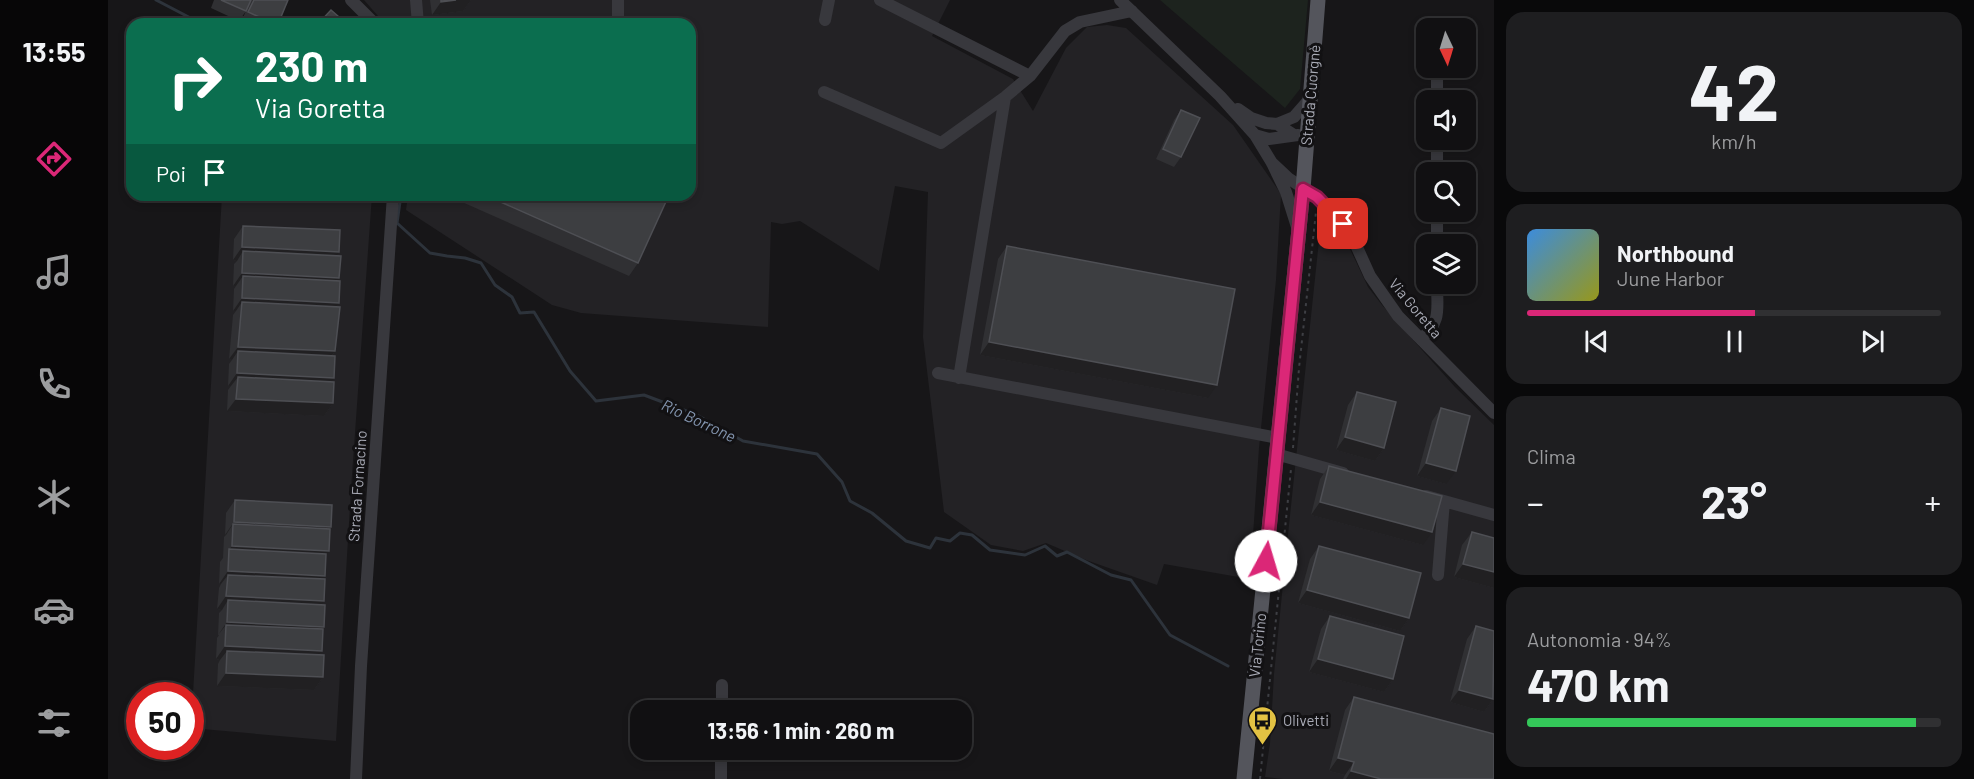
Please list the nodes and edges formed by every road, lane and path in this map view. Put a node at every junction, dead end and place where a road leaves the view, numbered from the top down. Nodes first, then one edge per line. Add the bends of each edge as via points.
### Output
1 (351, 0) edge
2 (416, 0) edge
3 (618, 0) edge
4 (829, 0) edge
5 (880, 0) edge
6 (1120, 0) edge
7 (1318, 0) edge
8 (1132, 11) junction
9 (369, 18) edge
10 (418, 18) edge
11 (618, 18) edge
12 (825, 20) dead end
13 (1030, 76) junction
14 (824, 92) dead end
15 (1220, 96) junction
16 (1005, 97) junction
17 (1308, 101) junction
18 (1276, 124) junction
19 (1255, 135) junction
20 (1300, 135) junction
21 (1272, 163) junction
22 (1303, 189) junction
23 (1317, 197) junction
24 (393, 201) edge
25 (1298, 234) junction
26 (1437, 294) edge
27 (1420, 339) junction
28 (938, 373) dead end
29 (959, 378) junction
30 (1494, 413) edge
31 (1278, 438) junction
32 (1276, 454) junction
33 (1293, 459) junction
34 (1358, 477) edge
35 (1412, 492) edge
36 (1444, 501) junction
37 (1494, 515) edge
38 (1438, 575) dead end
39 (722, 685) dead end
40 (722, 700) edge
41 (722, 760) edge
42 (356, 779) edge
43 (721, 779) edge
44 (1244, 779) edge
45 (1260, 779) edge

1 - 9 street
2 - 10 street
3 - 11 street
4 - 12 street
5 - 13 street
6 - 8 street
7 - 17 main road, Strada Cuorgnè
8 - 13 street via 1080,22 1065,31
8 - 15 street
13 - 16 street
14 - 16 street via 941,142
15 - 18 street via 1251,118
15 - 19 street
16 - 29 street
17 - 18 street via 1294,117
17 - 20 main road, Strada Cuorgnè
18 - 20 street
19 - 20 street via 1269,139
19 - 21 street
20 - 22 main road, Strada Cuorgnè
21 - 22 street, Via Goretta
21 - 25 street via 1286,192
22 - 23 street, Via Goretta
22 - 25 main road, Via Torino
23 - 27 street, Via Goretta via 1352,234 1370,276
23 - 33 path
24 - 42 street, Strada Fornacino via 360,666
25 - 31 main road, Via Torino
26 - 27 street via 1436,323
27 - 30 street, Via Goretta
28 - 29 street
29 - 31 street
31 - 32 main road, Via Torino
32 - 33 street
32 - 44 main road, Via Torino
33 - 34 street
33 - 45 path
35 - 36 street
36 - 37 street
36 - 38 street
39 - 40 street
41 - 43 street

